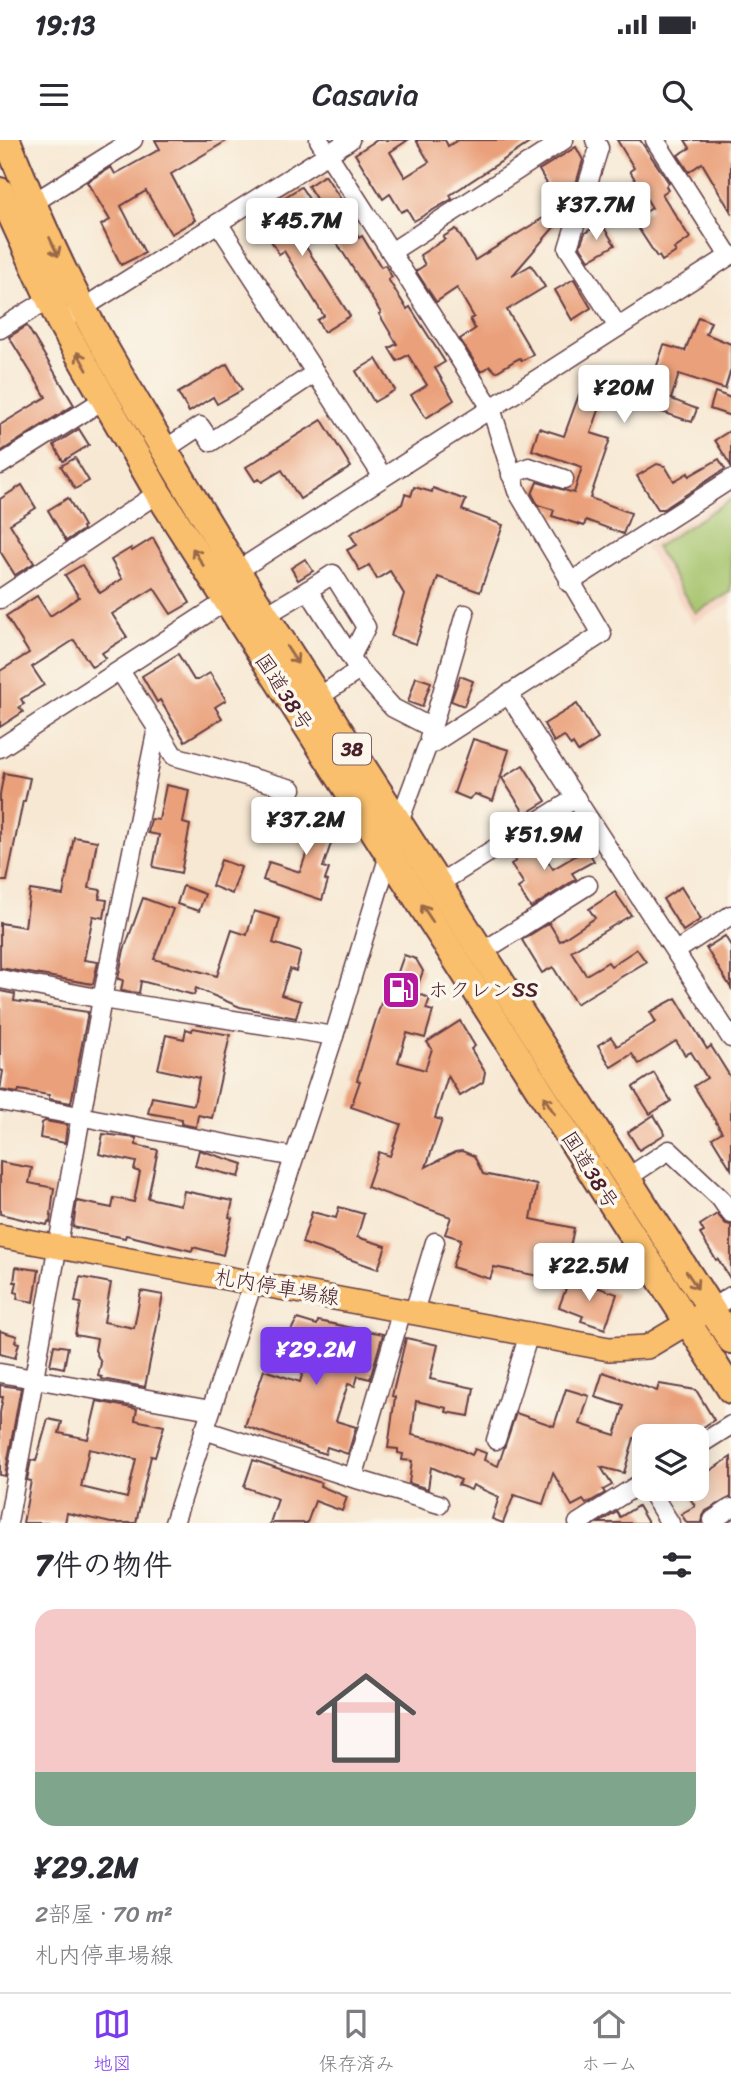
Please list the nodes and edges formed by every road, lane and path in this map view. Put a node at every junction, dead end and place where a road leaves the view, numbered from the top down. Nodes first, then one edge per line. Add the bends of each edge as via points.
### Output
1 (6, 140) edge
2 (133, 140) edge
3 (350, 140) edge
4 (564, 140) edge
5 (595, 140) edge
6 (655, 140) edge
7 (324, 147) edge
8 (0, 191) edge
9 (33, 203) junction
10 (218, 223) junction
11 (391, 252) junction
12 (730, 255) edge
13 (83, 308) junction
14 (55, 310) junction
15 (618, 327) junction
16 (0, 329) edge
17 (315, 373) junction
18 (103, 400) junction
19 (491, 408) junction
20 (164, 450) junction
21 (0, 465) edge
22 (511, 475) junction
23 (383, 477) junction
24 (564, 479) dead end
25 (731, 479) edge
26 (158, 493) junction
27 (237, 571) junction
28 (569, 583) junction
29 (308, 590) junction
30 (0, 599) edge
31 (226, 601) junction
32 (465, 614) dead end
33 (266, 615) junction
34 (355, 664) junction
35 (120, 671) junction
36 (508, 694) junction
37 (319, 697) junction
38 (157, 728) junction
39 (432, 728) junction
40 (427, 747) junction
41 (0, 748) edge
42 (292, 789) dead end
43 (576, 798) junction
44 (399, 822) junction
45 (389, 856) junction
46 (438, 884) junction
47 (588, 885) dead end
48 (731, 915) edge
49 (676, 951) junction
50 (482, 952) junction
51 (0, 979) edge
52 (102, 999) junction
53 (334, 1036) junction
54 (731, 1038) edge
55 (0, 1101) edge
56 (82, 1117) junction
57 (295, 1157) junction
58 (627, 1178) junction
59 (731, 1214) edge
60 (0, 1236) edge
61 (435, 1242) dead end
62 (58, 1247) junction
63 (254, 1283) junction
64 (721, 1302) edge
65 (408, 1311) junction
66 (687, 1323) junction
67 (529, 1334) junction
68 (731, 1340) edge
69 (0, 1373) edge
70 (35, 1380) junction
71 (731, 1390) edge
72 (211, 1410) junction
73 (731, 1425) edge
74 (204, 1430) junction
75 (709, 1439) edge
76 (495, 1440) dead end
77 (353, 1478) junction
78 (632, 1489) edge
79 (656, 1501) edge
80 (439, 1504) dead end
81 (731, 1508) edge
82 (713, 1520) dead end
83 (8, 1523) edge
84 (174, 1523) edge
85 (578, 1523) edge
86 (670, 1523) edge

1 - 9 highway, 国道38号 / 38
2 - 9 street
3 - 7 street
4 - 11 street
5 - 15 street via 599,148 568,248
6 - 12 street
7 - 10 street
7 - 11 street
8 - 14 highway, 国道38号 / 38
9 -> 13 highway, 国道38号 / 38
10 - 13 street
10 - 17 street
11 - 19 street
12 - 15 street
13 - 14 street
13 - 20 highway, 国道38号 / 38
14 - 16 street
18 -> 14 highway, 国道38号 / 38
15 - 19 street
17 - 20 street via 211,442 200,426
17 - 23 street
18 - 21 street
18 - 26 highway, 国道38号 / 38
19 - 22 street
19 - 23 street
20 - 27 highway, 国道38号 / 38
22 - 24 street via 529,467
22 - 28 street
23 - 27 street
25 - 28 street
26 - 30 street
31 -> 26 highway, 国道38号 / 38
27 - 31 street
27 - 33 highway, 国道38号 / 38
28 - 36 street via 602,634
29 - 33 street
29 - 34 street
29 - 34 street via 333,574 366,627
31 - 35 street
31 - 45 highway, 国道38号 / 38
32 - 39 street
33 -> 37 highway, 国道38号 / 38
34 - 37 street
34 - 39 street via 393,708
35 - 38 street
35 - 41 street
36 - 40 street
36 - 43 street
37 - 44 highway, 国道38号 / 38
38 - 42 street via 174,756
38 - 52 street
39 - 40 street
40 - 44 street
43 - 46 street
43 - 49 street
44 - 45 street
44 - 46 highway, 国道38号 / 38
45 - 53 street
66 -> 45 highway, 国道38号 / 38
46 - 50 highway, 国道38号 / 38
47 - 50 street
48 - 49 street
49 - 54 street
50 - 58 highway, 国道38号 / 38
51 - 52 street
52 - 53 street
52 - 56 street
53 - 57 street
55 - 56 street
56 - 57 street
56 - 62 street
57 - 63 street
58 - 59 street via 669,1150
58 -> 64 highway, 国道38号 / 38
60 - 62 main road, 札内停車場線
61 - 65 street
62 - 63 main road, 札内停車場線
62 - 70 street
63 - 65 main road, 札内停車場線
63 - 72 street
64 - 66 main road, 札内停車場線
64 - 68 highway, 国道38号 / 38
65 - 67 main road, 札内停車場線
65 - 77 street
66 - 67 main road, 札内停車場線 via 647,1347 627,1349
66 - 71 highway, 国道38号 / 38
67 - 76 street
69 - 70 street
70 - 72 street
70 - 83 street
72 - 74 street
73 - 75 street
74 - 77 street
74 - 84 street
77 - 80 street
78 - 85 street
79 - 86 street
81 - 82 street

